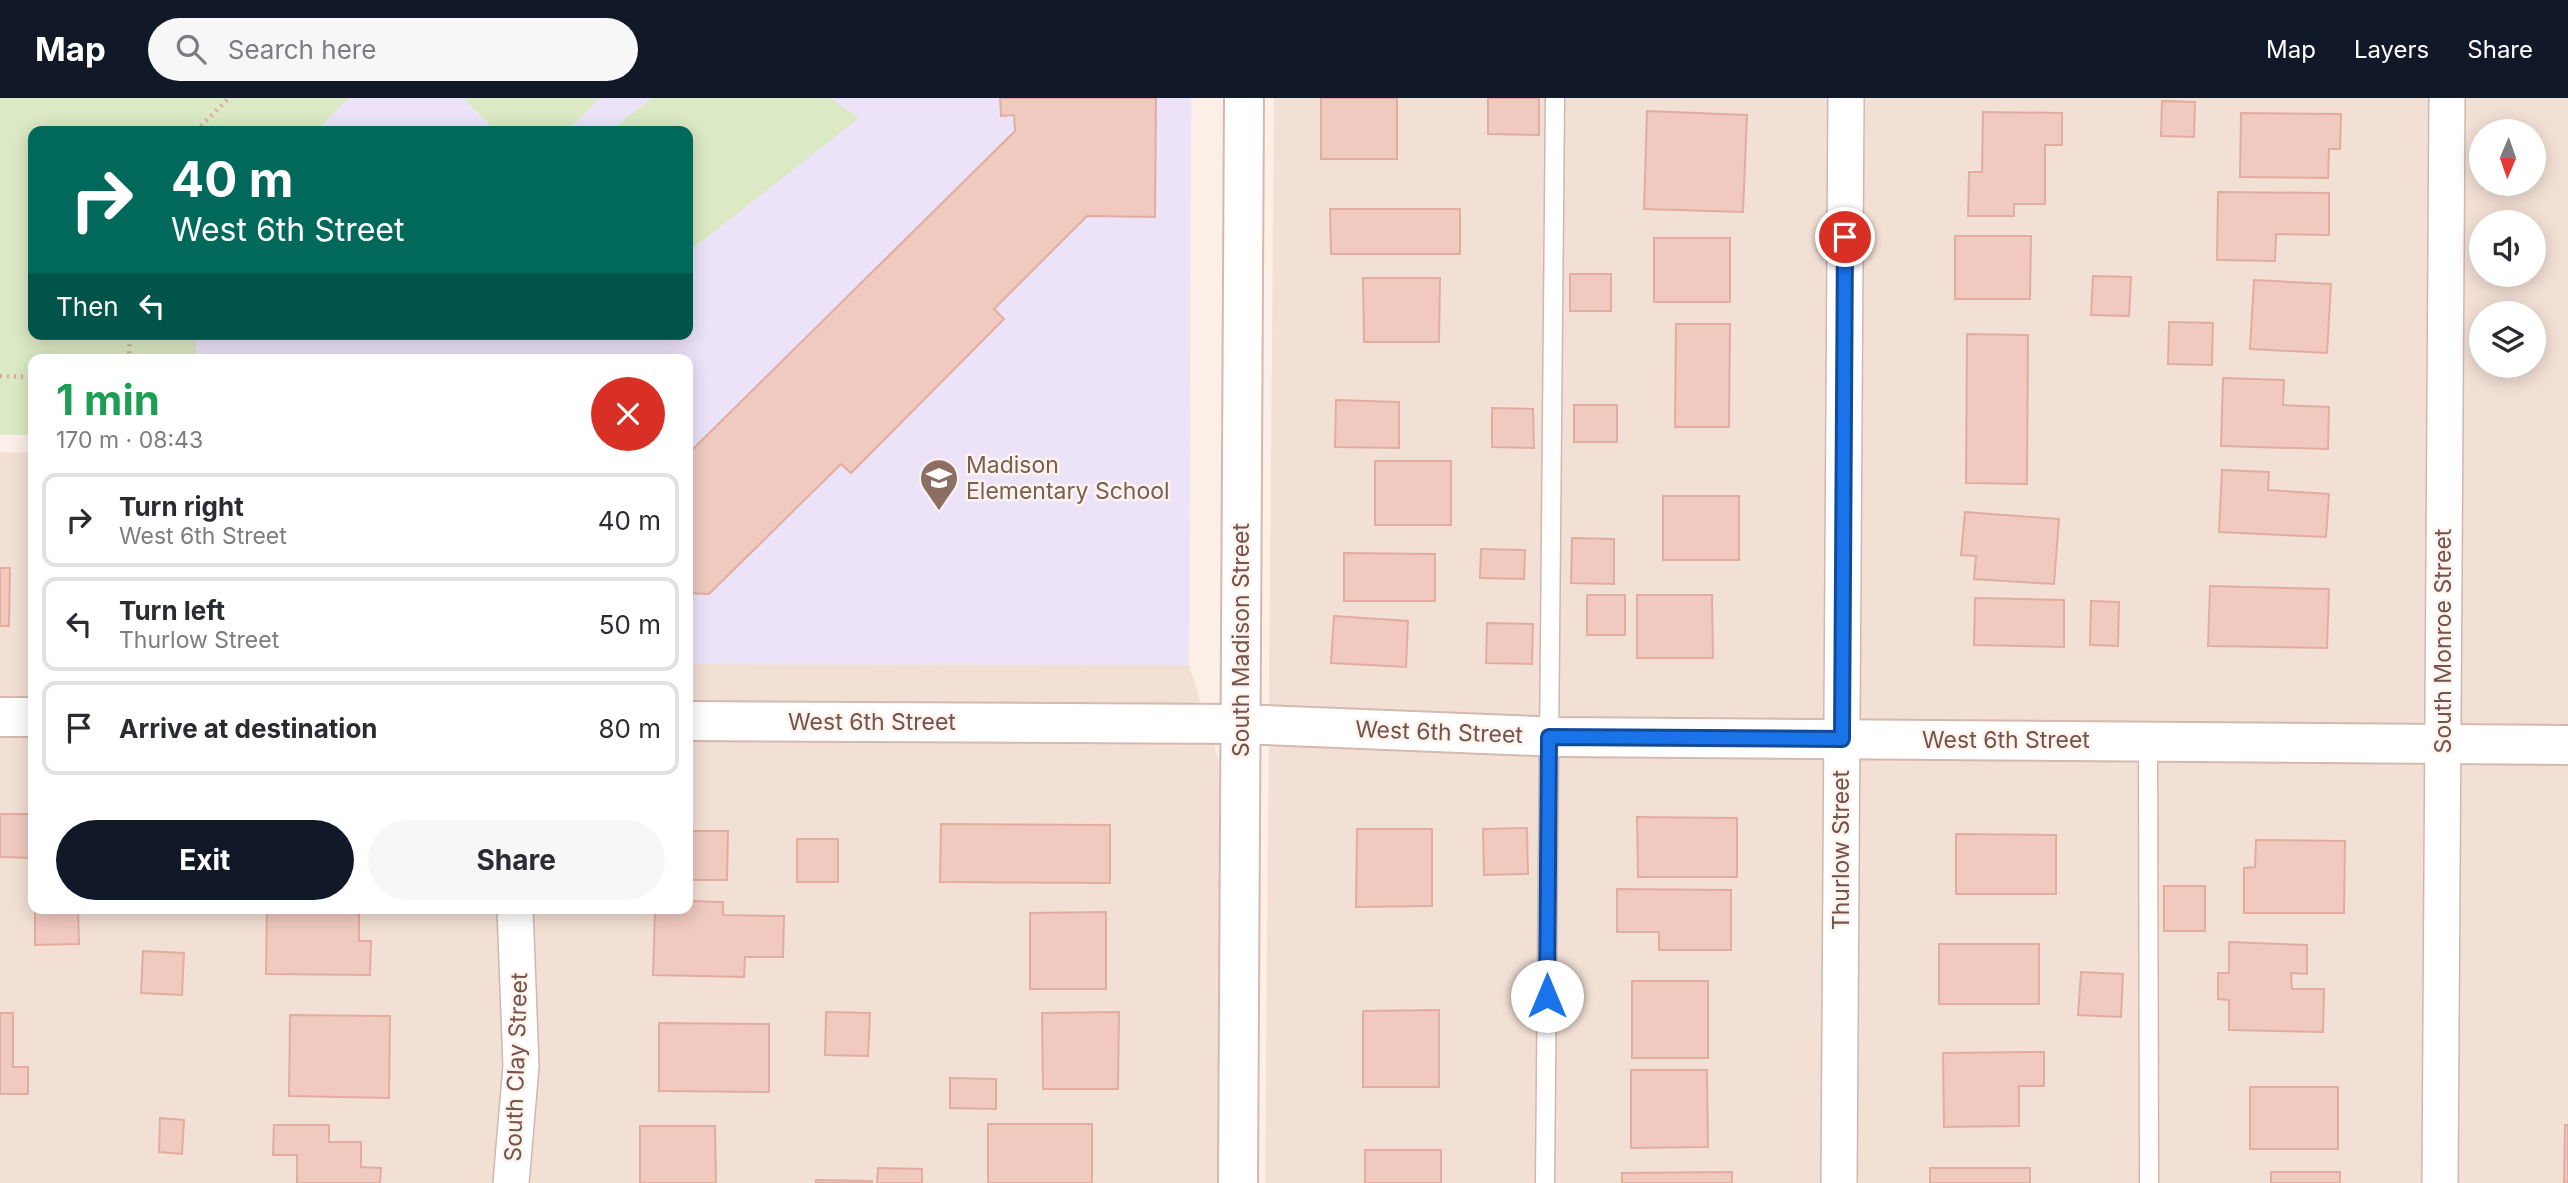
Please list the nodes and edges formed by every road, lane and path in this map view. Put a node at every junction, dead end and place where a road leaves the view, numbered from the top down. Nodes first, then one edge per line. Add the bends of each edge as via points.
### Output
1 (229, 98) edge
2 (1244, 98) edge
3 (1555, 98) edge
4 (1846, 98) edge
5 (2447, 98) edge
6 (201, 126) edge
7 (0, 376) edge
8 (28, 377) edge
9 (0, 717) edge
10 (28, 718) edge
11 (693, 721) edge
12 (1241, 724) junction
13 (1549, 737) junction
14 (1842, 739) junction
15 (2148, 741) junction
16 (2442, 744) junction
17 (2568, 745) edge
18 (515, 914) edge
19 (511, 1183) edge
20 (1238, 1183) edge
21 (1545, 1183) edge
22 (1839, 1183) edge
23 (2149, 1183) edge
24 (2440, 1183) edge

1 - 6 path
2 - 12 street, South Madison Street
3 - 13 lane
4 - 14 street, Thurlow Street
5 - 16 street, South Monroe Street
7 - 8 path
9 - 10 street
11 - 12 street, West 6th Street
12 - 13 street, West 6th Street
12 - 20 street, South Madison Street
13 - 14 street, West 6th Street
13 - 21 lane
14 - 15 street, West 6th Street
14 - 22 street, Thurlow Street
15 - 16 street, West 6th Street
15 - 23 lane
16 - 17 street, West 6th Street
16 - 24 street, South Monroe Street
18 - 19 street, South Clay Street via 521,1066

